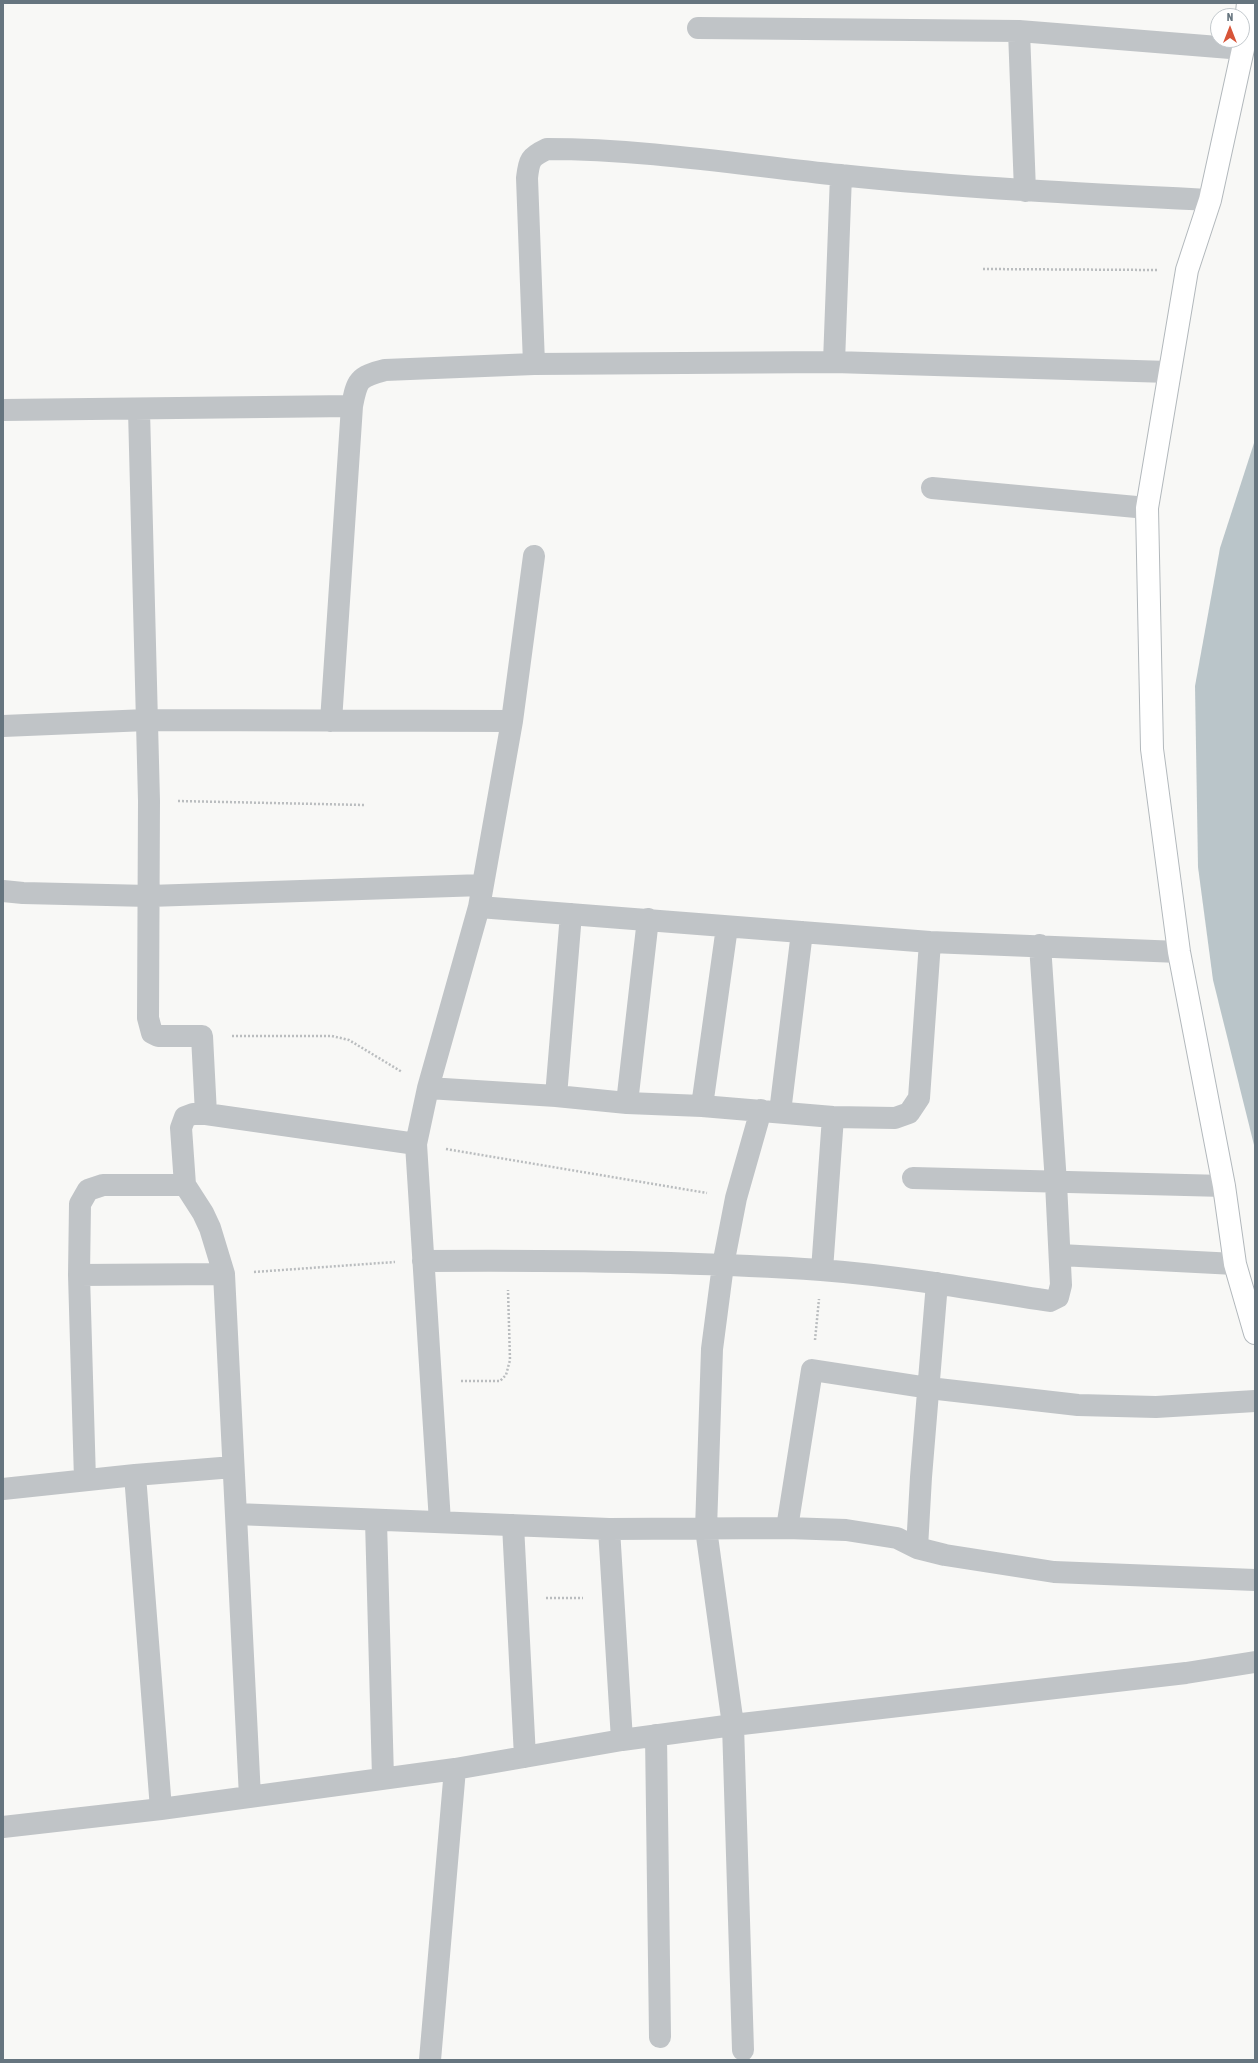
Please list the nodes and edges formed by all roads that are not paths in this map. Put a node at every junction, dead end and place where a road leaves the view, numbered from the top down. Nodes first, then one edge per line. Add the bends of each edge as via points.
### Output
1 (1248, 3) edge
2 (698, 28) dead end
3 (1019, 31) junction
4 (1243, 49) junction
5 (841, 175) junction
6 (1025, 191) junction
7 (1210, 200) junction
8 (834, 362) junction
9 (534, 364) junction
10 (1169, 372) junction
11 (352, 406) junction
12 (3, 410) edge
13 (139, 410) junction
14 (932, 488) dead end
15 (1148, 508) junction
16 (534, 556) dead end
17 (147, 720) junction
18 (331, 721) junction
19 (512, 721) junction
20 (3, 726) edge
21 (483, 885) junction
22 (3, 891) edge
23 (149, 896) junction
24 (479, 907) junction
25 (571, 914) junction
26 (648, 919) junction
27 (727, 927) junction
28 (802, 932) junction
29 (930, 942) junction
30 (1040, 945) junction
31 (1179, 952) junction
32 (428, 1088) junction
33 (556, 1096) junction
34 (627, 1103) junction
35 (702, 1106) junction
36 (770, 1111) junction
37 (206, 1114) junction
38 (833, 1117) junction
39 (416, 1144) junction
40 (913, 1178) dead end
41 (1056, 1183) junction
42 (185, 1185) junction
43 (1224, 1186) junction
44 (1060, 1255) junction
45 (423, 1261) junction
46 (1235, 1264) junction
47 (723, 1265) junction
48 (822, 1270) junction
49 (224, 1274) junction
50 (79, 1275) junction
51 (937, 1283) junction
52 (1255, 1333) edge
53 (928, 1388) junction
54 (1255, 1401) edge
55 (234, 1467) junction
56 (135, 1475) junction
57 (85, 1480) junction
58 (3, 1489) edge
59 (236, 1514) junction
60 (376, 1521) junction
61 (440, 1522) junction
62 (513, 1525) junction
63 (787, 1528) junction
64 (610, 1529) junction
65 (706, 1529) junction
66 (917, 1548) junction
67 (1255, 1580) edge
68 (1255, 1662) edge
69 (733, 1725) junction
70 (656, 1735) junction
71 (622, 1740) junction
72 (525, 1757) junction
73 (455, 1769) junction
74 (383, 1778) junction
75 (250, 1797) junction
76 (161, 1809) junction
77 (3, 1827) edge
78 (660, 2037) dead end
79 (743, 2050) dead end
80 (430, 2060) edge

1 - 4 street
2 - 3 street
3 - 4 street
3 - 6 street
4 - 7 street
5 - 6 street
5 - 8 street
5 - 9 street via 632,152 547,149 536,155 529,162 527,178
6 - 7 street
7 - 10 street via 1187,270
8 - 9 street
8 - 10 street
9 - 11 street via 367,374 356,384
10 - 15 street
11 - 13 street
11 - 18 street
12 - 13 street
13 - 17 street
14 - 15 street
15 - 31 street via 1152,749
16 - 19 street
17 - 18 street
17 - 20 street
17 - 23 street
18 - 19 street
19 - 21 street
21 - 23 street
21 - 24 street
22 - 23 street via 31,894
23 - 37 street via 149,1026 152,1033 158,1036 202,1036
24 - 25 street
24 - 32 street
25 - 26 street
25 - 33 street
26 - 27 street
26 - 34 street
27 - 28 street
27 - 35 street
28 - 29 street
28 - 36 street
29 - 30 street
29 - 38 street via 919,1098 909,1113 895,1118
30 - 31 street
30 - 41 street
31 - 43 street
32 - 33 street
32 - 39 street
33 - 34 street
34 - 35 street
35 - 36 street
36 - 38 street
36 - 47 street via 736,1198
37 - 39 street
37 - 42 street via 185,1117 182,1128
38 - 48 street
39 - 45 street
40 - 41 street
41 - 43 street
41 - 44 street
42 - 49 street via 210,1228
42 - 50 street via 103,1185 88,1190 80,1204
43 - 46 street
44 - 46 street
44 - 51 street via 1061,1285 1058,1297 1050,1301
45 - 47 street via 507,1260
45 - 61 street
46 - 52 street
47 - 48 street
47 - 65 street via 712,1349
48 - 51 street
49 - 50 street
49 - 55 street
50 - 57 street
51 - 53 street
53 - 54 street via 1078,1405 1156,1407
53 - 63 street via 812,1370
53 - 66 street
55 - 56 street
55 - 59 street
56 - 57 street
56 - 76 street
57 - 58 street
59 - 60 street
59 - 75 street
60 - 61 street
60 - 74 street
61 - 62 street
62 - 64 street
62 - 72 street
63 - 65 street
63 - 66 street via 880,1534 897,1538
64 - 65 street
64 - 71 street
65 - 69 street
66 - 67 street via 945,1555 1054,1572
68 - 69 street via 1178,1674
69 - 70 street
69 - 79 street
70 - 71 street
70 - 78 street
71 - 72 street
72 - 73 street
73 - 74 street
73 - 80 street
74 - 75 street
75 - 76 street
76 - 77 street

